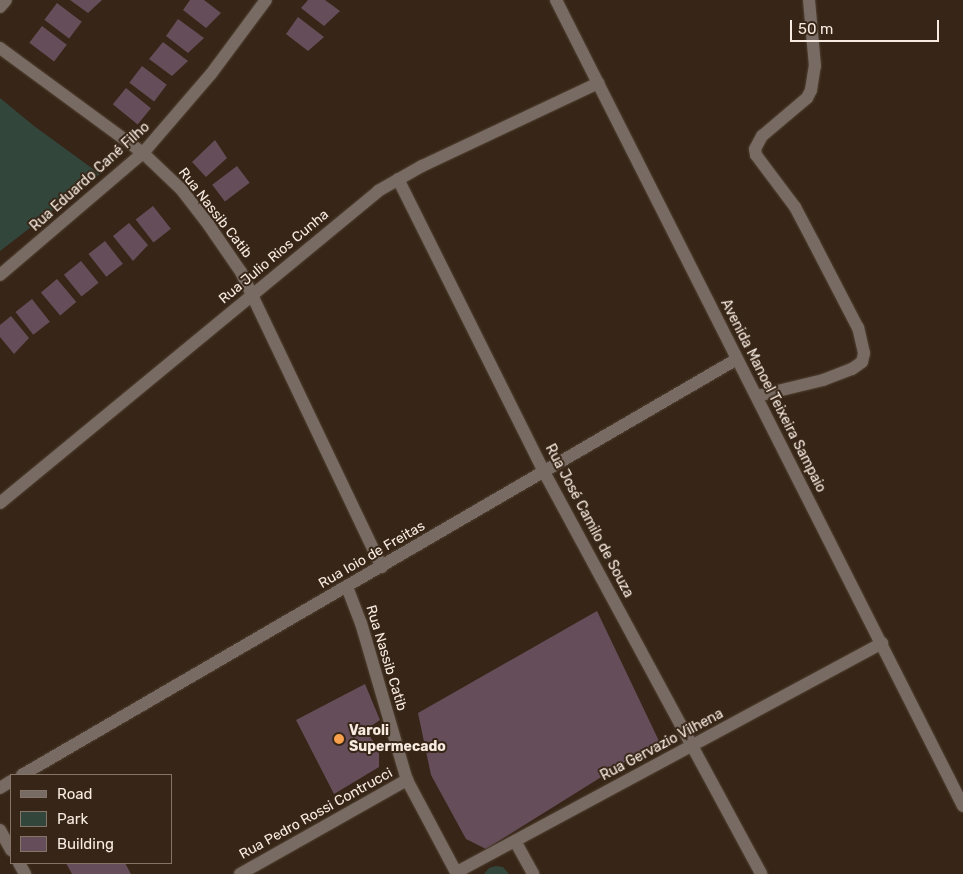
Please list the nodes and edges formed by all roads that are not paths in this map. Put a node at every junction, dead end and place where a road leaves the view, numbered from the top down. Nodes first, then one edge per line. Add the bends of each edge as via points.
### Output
1 (6, 0) edge
2 (266, 0) edge
3 (556, 0) edge
4 (809, 0) edge
5 (0, 7) edge
6 (0, 48) edge
7 (598, 83) junction
8 (144, 153) junction
9 (398, 179) junction
10 (0, 275) edge
11 (252, 295) junction
12 (737, 359) junction
13 (757, 396) junction
14 (544, 472) junction
15 (0, 503) edge
16 (382, 567) junction
17 (347, 587) junction
18 (882, 644) junction
19 (693, 745) junction
20 (24, 774) edge
21 (407, 780) junction
22 (963, 806) edge
23 (0, 830) edge
24 (515, 841) junction
25 (10, 848) edge
26 (457, 873) edge
27 (240, 874) edge
28 (533, 874) edge
29 (761, 874) edge

1 - 5 street
2 - 8 street, Rua Eduardo Cané Filho via 211,74
3 - 7 street, Avenida Manoel Teixeira Sampaio
4 - 13 street via 815,66 811,90 800,105 762,136 755,149 756,155 795,207 814,242 858,328 864,353 862,362 852,369 823,380
6 - 8 street, Rua Nassib Catib
7 - 9 street, Rua Julio Rios Cunha
7 - 12 street, Avenida Manoel Teixeira Sampaio
8 - 10 street, Rua Eduardo Cané Filho
8 - 11 street, Rua Nassib Catib via 181,189 208,224 241,272
9 - 11 street, Rua Julio Rios Cunha via 350,212
9 - 14 street, Rua José Camilo de Souza
11 - 15 street, Rua Julio Rios Cunha
11 - 16 street, Rua Nassib Catib
12 - 13 street, Avenida Manoel Teixeira Sampaio
12 - 14 street, Rua Ioio de Freitas
13 - 18 street, Avenida Manoel Teixeira Sampaio
14 - 16 street, Rua Ioio de Freitas
14 - 19 street, Rua José Camilo de Souza
16 - 17 street, Rua Ioio de Freitas
17 - 20 street, Rua Ioio de Freitas
17 - 21 street, Rua Nassib Catib via 365,636
18 - 19 street, Rua Gervazio Vilhena
18 - 22 street, Avenida Manoel Teixeira Sampaio
19 - 24 street, Rua Gervazio Vilhena
19 - 29 street, Rua José Camilo de Souza
21 - 26 street, Rua Nassib Catib
21 - 27 street, Rua Pedro Rossi Contrucci
23 - 25 street
24 - 26 street, Rua Gervazio Vilhena
24 - 28 street

